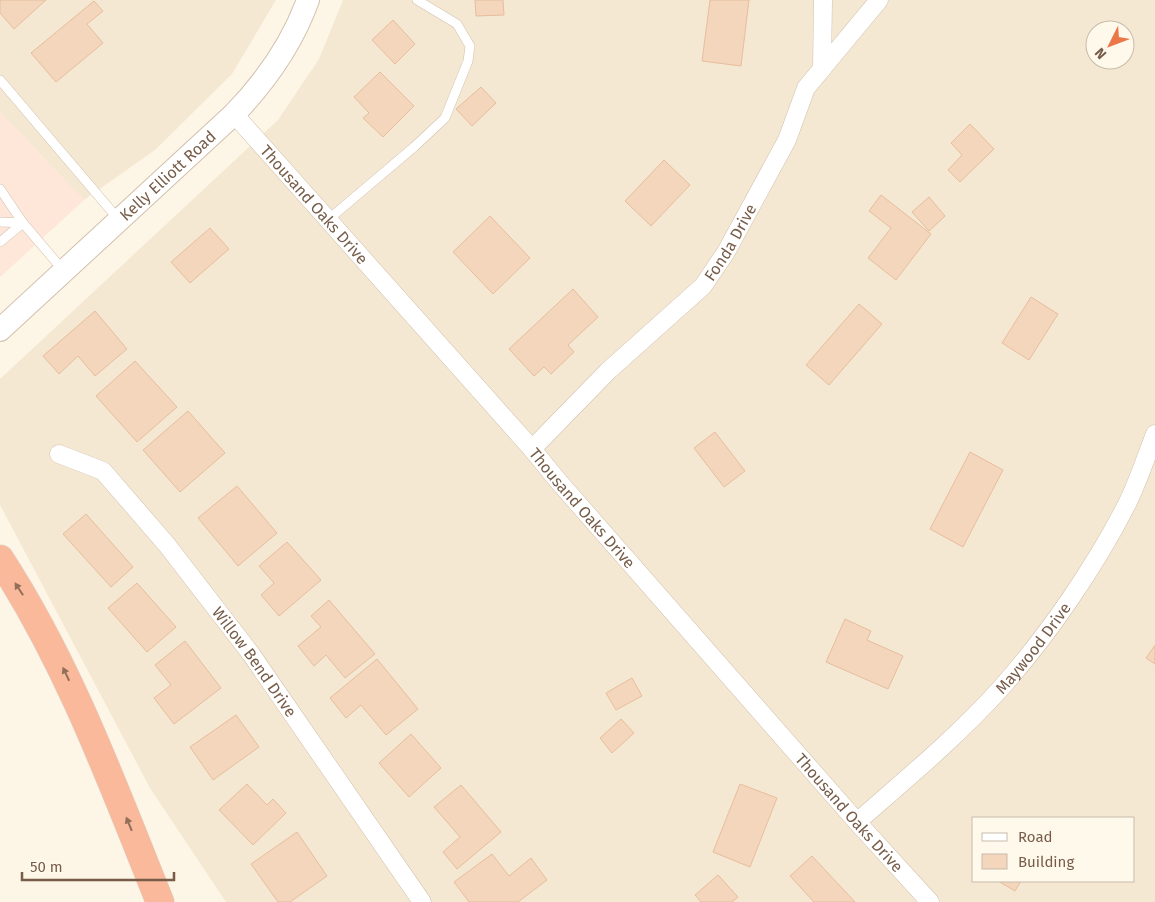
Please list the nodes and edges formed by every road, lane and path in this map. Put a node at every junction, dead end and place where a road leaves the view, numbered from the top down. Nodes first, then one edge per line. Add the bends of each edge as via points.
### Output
1 (308, 0) edge
2 (418, 0) edge
3 (823, 0) edge
4 (879, 0) edge
5 (822, 69) junction
6 (0, 80) edge
7 (234, 114) junction
8 (0, 189) edge
9 (330, 219) junction
10 (119, 220) junction
11 (0, 222) edge
12 (23, 223) junction
13 (0, 242) edge
14 (64, 270) junction
15 (0, 330) edge
16 (1155, 434) edge
17 (532, 448) junction
18 (58, 454) dead end
19 (0, 559) edge
20 (857, 822) junction
21 (160, 902) edge
22 (422, 902) edge
23 (930, 902) edge

1 - 7 street, Kelly Elliott Road via 292,39 276,66
2 - 9 lane via 457,24 470,46 468,61 445,118
3 - 5 street
4 - 5 street, Fonda Drive
5 - 17 street, Fonda Drive via 806,88 787,140 726,252 703,286 608,371
6 - 10 lane
7 - 9 street, Thousand Oaks Drive
7 - 10 street, Kelly Elliott Road
8 - 12 lane
9 - 17 street, Thousand Oaks Drive
10 - 14 street, Kelly Elliott Road
11 - 12 lane
12 - 13 lane
12 - 14 lane
14 - 15 street, Kelly Elliott Road
16 - 20 street, Maywood Drive via 1128,502 1065,606 1001,688 946,743
17 - 20 street, Thousand Oaks Drive
18 - 22 street, Willow Bend Drive via 103,471 167,545 251,654
21 -> 19 highway via 97,743 64,670 32,608
20 - 23 street, Thousand Oaks Drive

